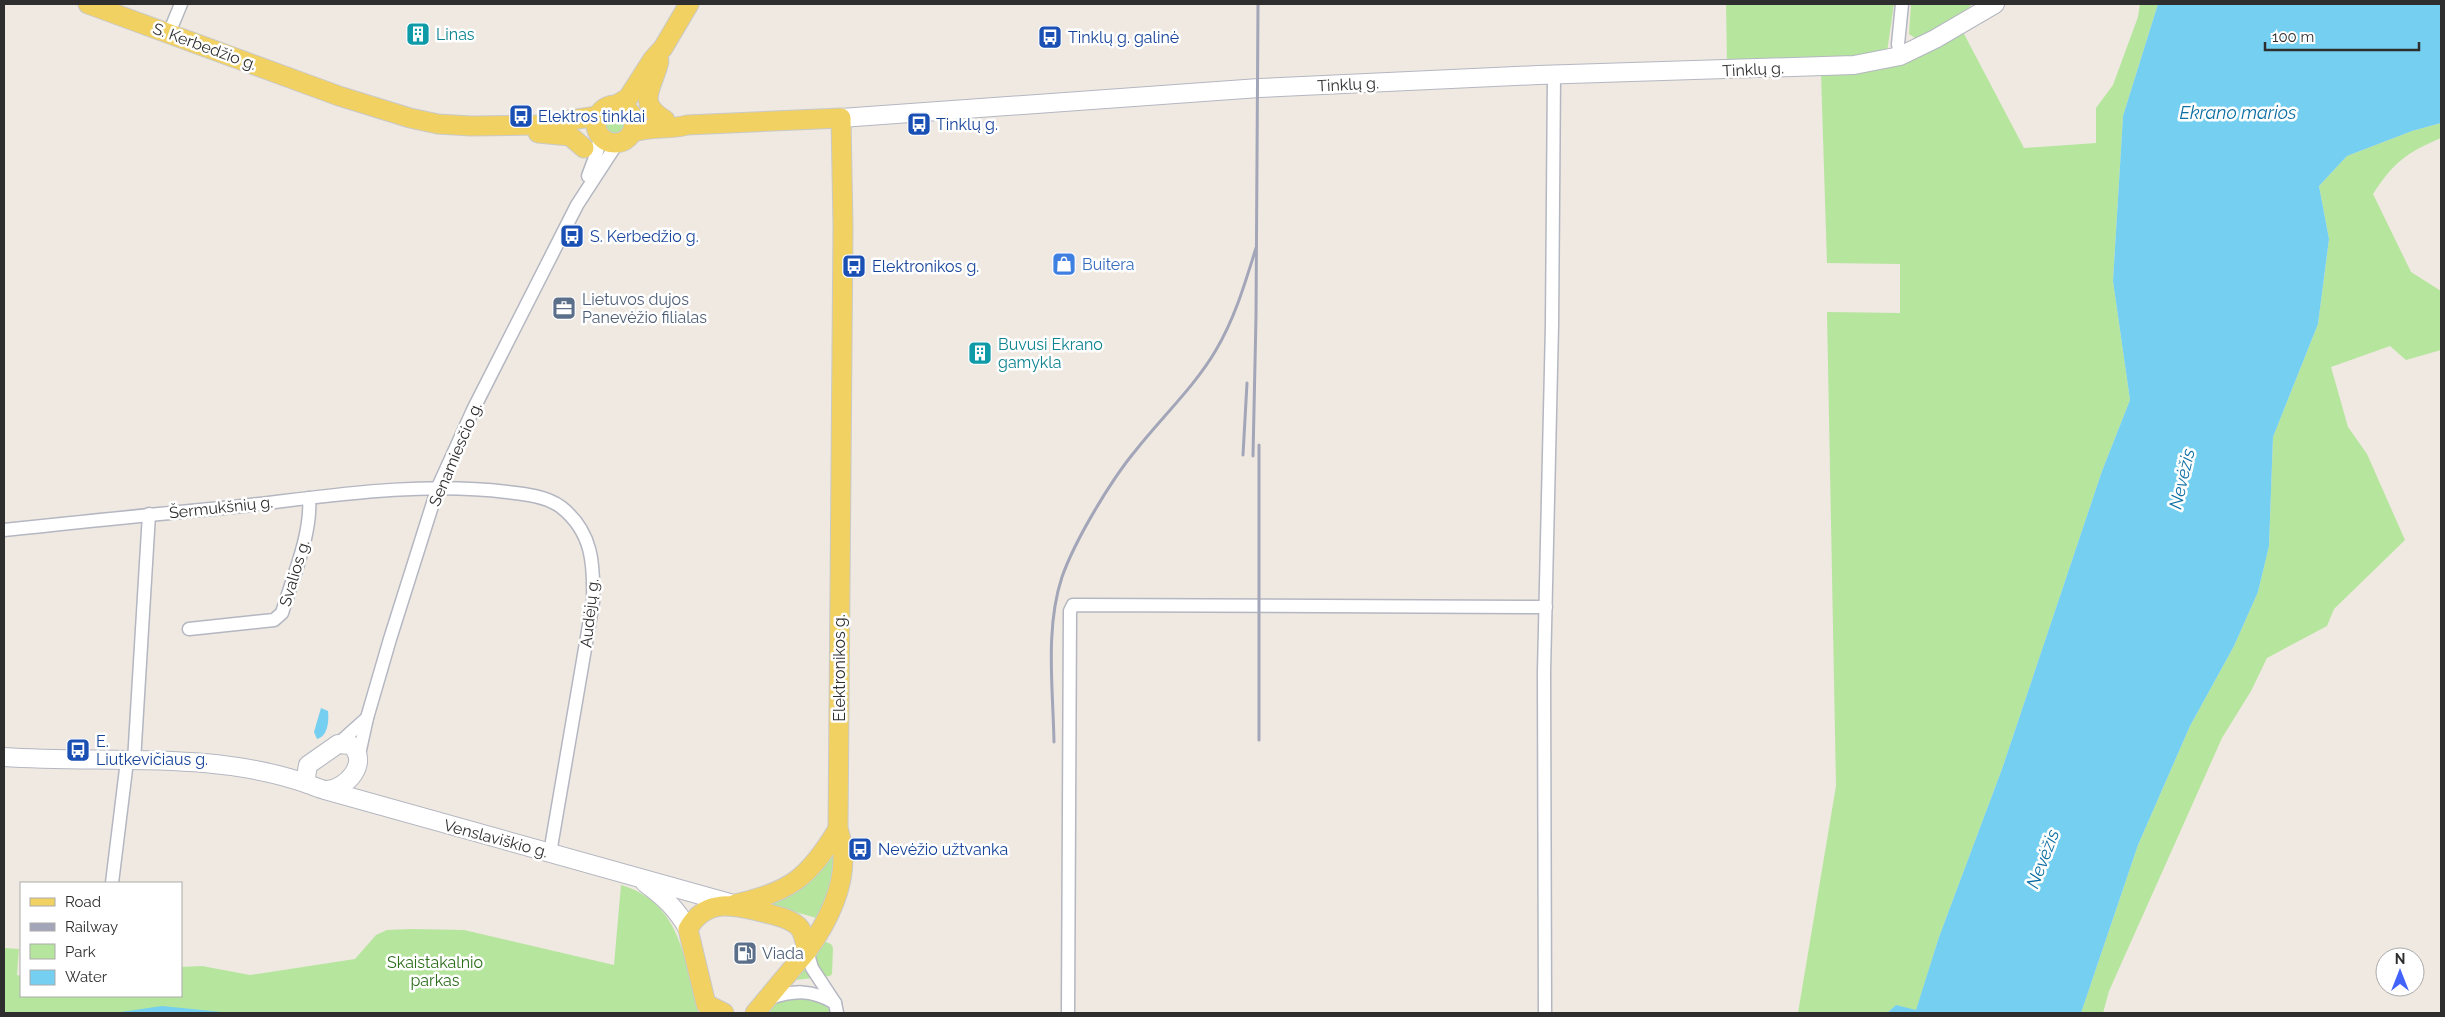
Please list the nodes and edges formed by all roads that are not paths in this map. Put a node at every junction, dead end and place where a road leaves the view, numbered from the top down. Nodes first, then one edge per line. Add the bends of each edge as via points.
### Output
1 (88, 4) edge
2 (181, 4) edge
3 (689, 4) edge
4 (1902, 4) edge
5 (1995, 4) edge
6 (169, 33) junction
7 (661, 54) junction
8 (1900, 56) junction
9 (1554, 74) junction
10 (841, 118) junction
11 (665, 120) junction
12 (626, 123) junction
13 (687, 124) junction
14 (496, 126) junction
15 (599, 128) junction
16 (584, 148) joint
17 (579, 199) junction
18 (438, 488) junction
19 (309, 498) junction
20 (149, 514) junction
21 (4, 530) edge
22 (1546, 607) junction
23 (190, 629) dead end
24 (367, 718) junction
25 (338, 744) junction
26 (4, 757) edge
27 (358, 759) junction
28 (131, 761) junction
29 (308, 765) junction
30 (283, 776) junction
31 (351, 780) junction
32 (308, 784) junction
33 (325, 790) junction
34 (358, 800) junction
35 (838, 829) junction
36 (550, 853) junction
37 (634, 876) junction
38 (112, 882) edge
39 (733, 904) junction
40 (688, 929) junction
41 (807, 951) junction
42 (707, 1008) edge
43 (836, 1008) edge
44 (757, 1009) edge
45 (724, 1013) edge
46 (1068, 1013) edge
47 (1545, 1013) edge

1 - 6 main road, S. Kerbedžio g.
2 - 6 street
3 - 7 main road, Senamiesčio g.
4 - 8 street
5 - 8 main road, Tinklų g.
6 - 14 main road, S. Kerbedžio g. via 388,112 454,126
7 - 11 main road, Senamiesčio g. via 648,98 652,112
7 - 12 main road, Senamiesčio g. via 653,59 628,98
8 - 9 main road, Tinklų g. via 1854,65
9 - 10 main road, Tinklų g. via 1258,88
9 - 22 street
10 - 13 main road, Tinklų g.
10 - 35 main road, Elektronikos g.
11 - 12 main road, Tinklų g.
11 - 13 main road, Tinklų g.
12 - 13 main road, Tinklų g. via 639,130
12 - 15 main road via 608,141
12 - 15 main road, Senamiesčio g. via 605,108
12 - 17 street, Senamiesčio g.
14 - 15 main road, S. Kerbedžio g.
14 - 16 main road, S. Kerbedžio g. via 511,132 562,134 577,140
15 - 17 street, Senamiesčio g. via 597,152
16 - 17 street, Senamiesčio g. via 586,166
17 - 18 street, Senamiesčio g. via 473,410
18 - 19 street, Šermukšnių g.
18 - 24 street, Senamiesčio g.
18 - 36 street, Audėjų g. via 481,489 541,498 560,507 571,517 590,548 594,567 593,602
19 - 20 street, Šermukšnių g.
19 - 23 street, Svalios g. via 306,532 279,617
20 - 21 street, Šermukšnių g.
20 - 28 street
22 - 46 street via 1073,605 1070,611
22 - 47 street
24 - 25 street
24 - 27 street, Senamiesčio g.
25 - 27 main road via 351,745
25 - 29 main road
26 - 28 main road
27 - 31 main road
28 - 30 main road via 213,764
28 - 38 street
29 - 30 main road
29 - 32 main road
30 - 32 main road
31 - 33 main road via 340,787
31 - 34 main road
32 - 33 main road
33 - 34 main road, Venslaviškio g.
34 - 36 main road, Venslaviškio g.
35 - 39 main road via 818,861 796,881 776,892
35 - 41 main road, Elektronikos g. via 842,842 840,882 825,926
36 - 37 main road, Venslaviškio g.
37 - 39 main road, Venslaviškio g.
37 - 40 main road, Venslaviškio g. via 667,898
39 - 40 main road via 705,910 694,918
39 - 41 main road via 790,920 799,927
40 - 42 main road
41 - 43 street via 812,968
41 - 44 main road, Elektronikos g.
42 - 45 main road
43 - 44 street via 822,996 788,992

